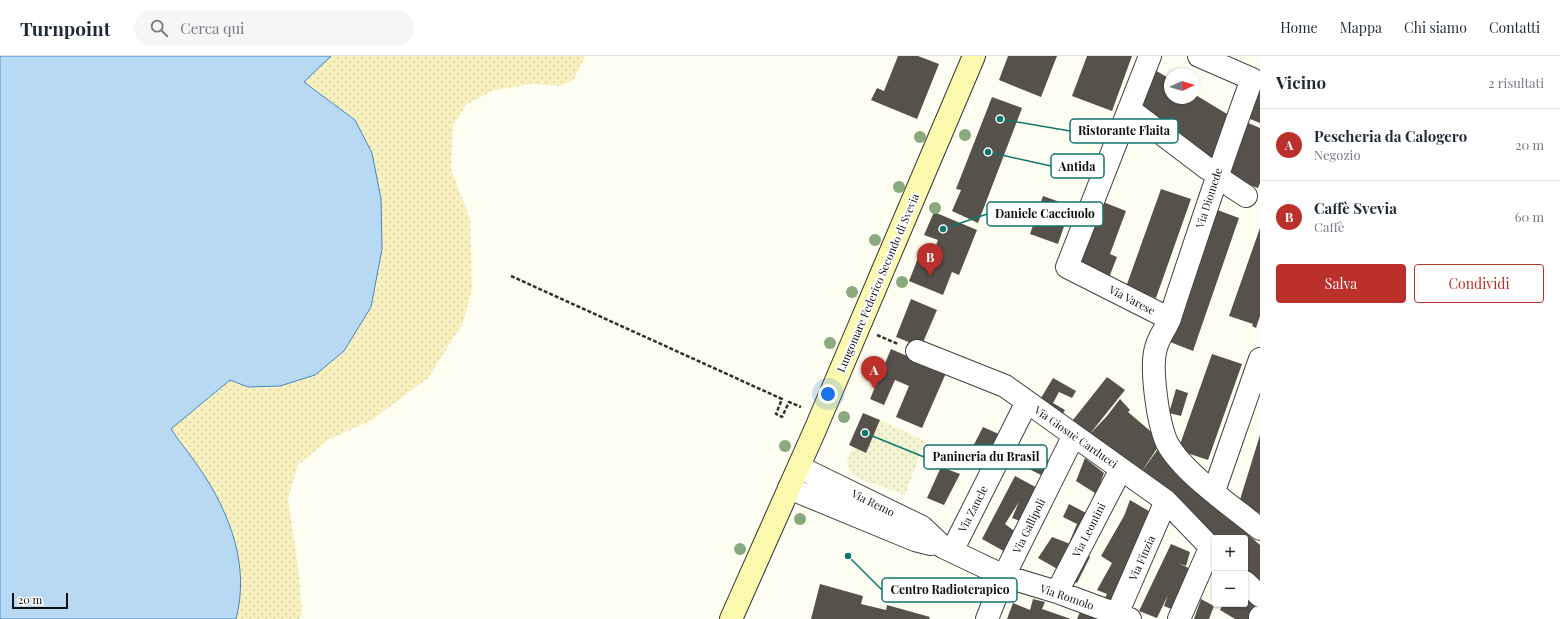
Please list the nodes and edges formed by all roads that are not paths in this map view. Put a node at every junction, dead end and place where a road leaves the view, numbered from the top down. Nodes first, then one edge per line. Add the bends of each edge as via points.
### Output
1 (974, 56) edge
2 (1150, 56) edge
3 (1200, 56) edge
4 (1129, 109) junction
5 (1212, 173) junction
6 (1254, 199) edge
7 (1170, 318) junction
8 (917, 352) dead end
9 (1260, 359) edge
10 (1027, 402) junction
11 (1074, 435) junction
12 (799, 466) junction
13 (1121, 469) junction
14 (789, 488) junction
15 (1214, 491) junction
16 (1166, 501) junction
17 (1260, 529) edge
18 (948, 549) junction
19 (1212, 549) edge
20 (1212, 552) edge
21 (1004, 576) junction
22 (1248, 585) edge
23 (1057, 592) junction
24 (1260, 596) edge
25 (992, 616) edge
26 (1124, 617) edge
27 (731, 619) edge
28 (1178, 619) edge

1 - 12 street, Lungomare Federico Secondo di Svevia
2 - 4 street, Via Varese
3 - 5 street, Via Diomede via 1252,79
4 - 5 street
4 - 7 street, Via Varese via 1067,267
5 - 6 street
5 - 7 street, Via Diomede
7 - 15 street via 1156,348 1154,377 1158,414 1167,443 1182,465
8 - 10 street, Via Giosuè Carducci via 1005,386
9 - 15 street
10 - 11 street, Via Giosuè Carducci
10 - 18 street, Via Zancle
11 - 13 street, Via Giosuè Carducci
11 - 21 street, Via Gallipoli
12 - 14 street, Lungomare Federico Secondo di Svevia
12 - 18 street, Via Remo via 922,527
13 - 16 street, Via Giosuè Carducci
13 - 23 street, Via Leontini
14 - 18 street, Via Remo via 915,540
14 - 27 street, Lungomare Federico Secondo di Svevia
15 - 17 street
16 - 19 street, Via Giosuè Carducci
16 - 26 street, Via Finzia
18 - 21 street, Via Remo
20 - 28 street
21 - 23 street, Via Romolo
21 - 25 street, Via Gallipoli
22 - 24 street
23 - 26 street, Via Romolo

